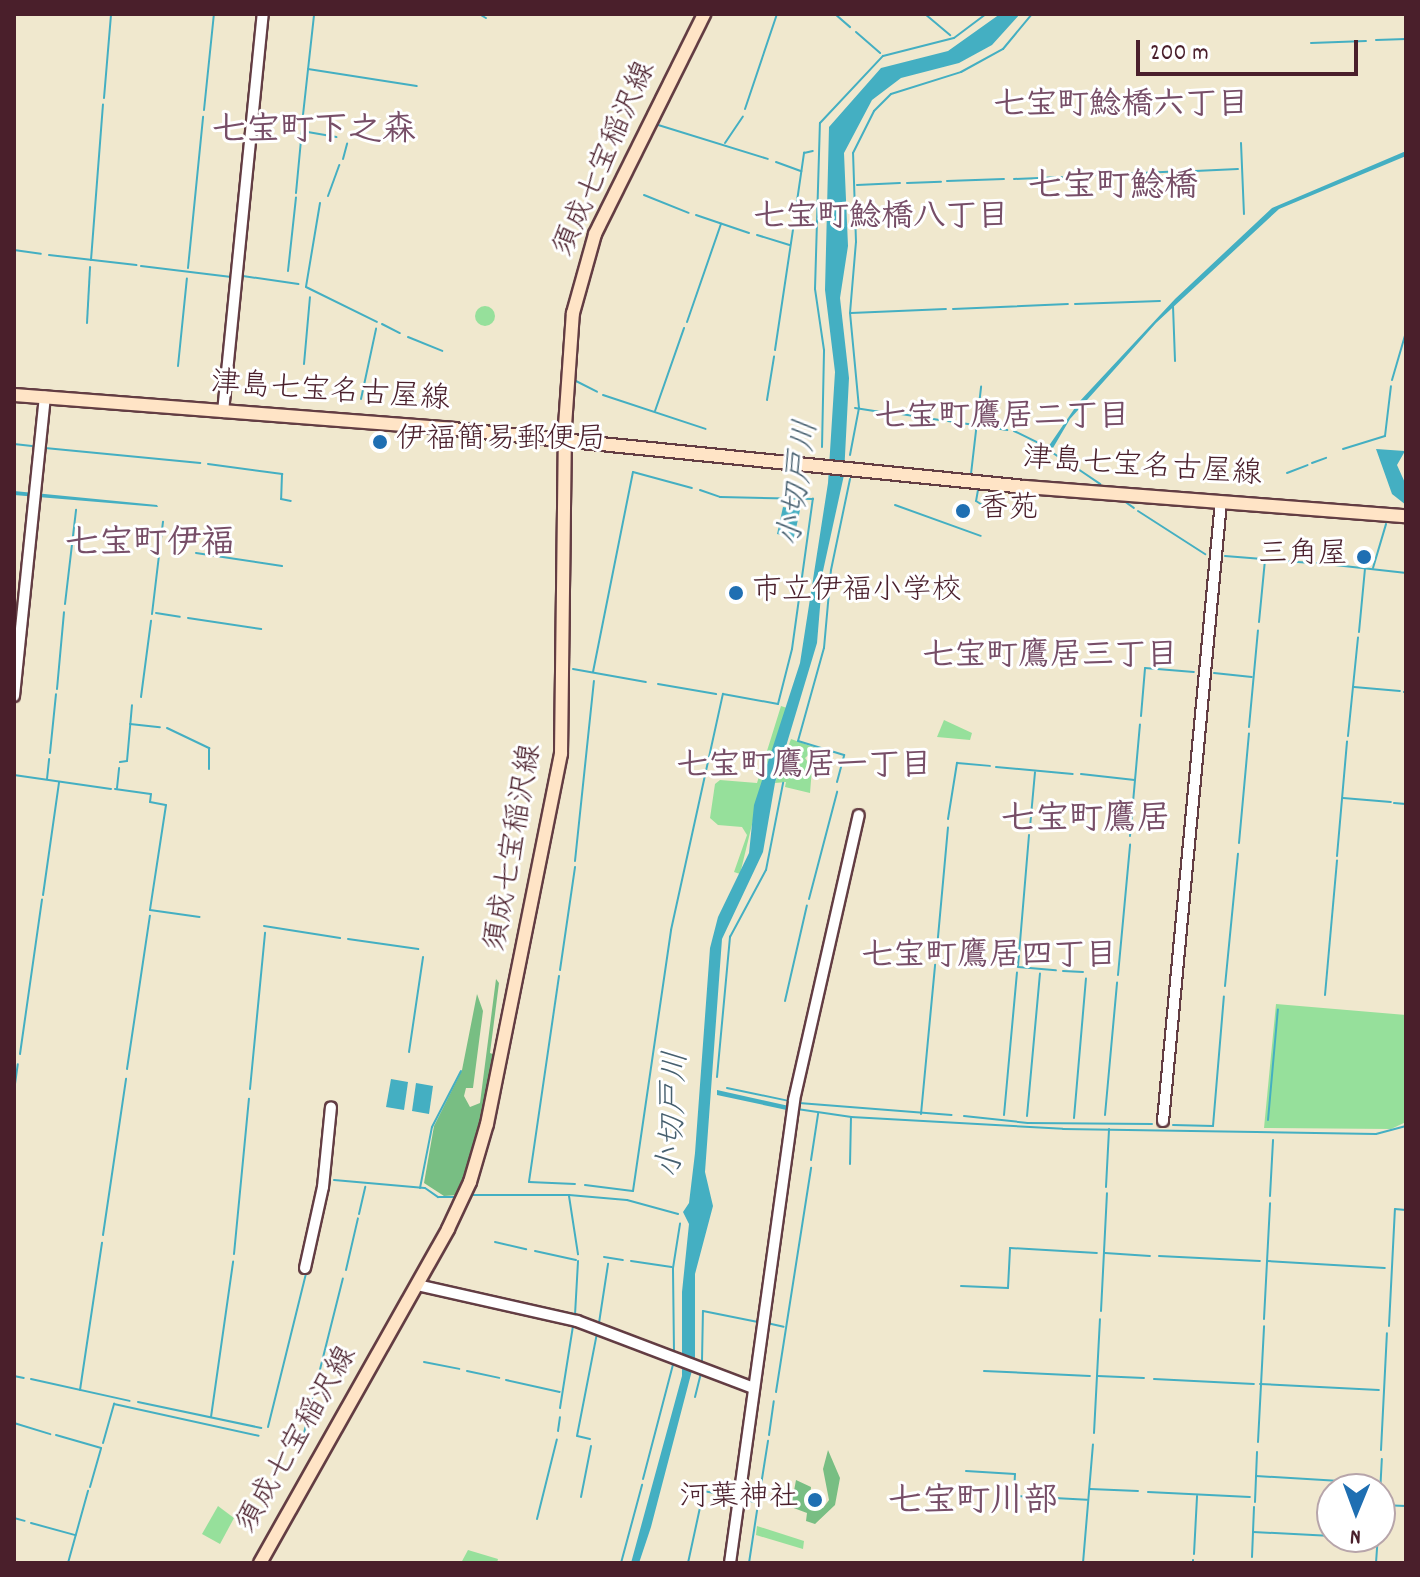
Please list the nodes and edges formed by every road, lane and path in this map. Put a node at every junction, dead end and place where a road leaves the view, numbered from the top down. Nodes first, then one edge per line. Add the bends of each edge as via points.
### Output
1 (263, 14) edge
2 (704, 14) edge
3 (14, 395) edge
4 (45, 397) junction
5 (223, 412) junction
6 (566, 441) junction
7 (1221, 502) junction
8 (1406, 516) edge
9 (14, 696) edge
10 (859, 815) dead end
11 (331, 1107) dead end
12 (1163, 1121) dead end
13 (305, 1268) dead end
14 (417, 1285) junction
15 (753, 1388) junction
16 (260, 1563) edge
17 (730, 1563) edge

1 - 5 street
2 - 6 main road, 須成七宝稲沢線 via 595,234 573,313
3 - 4 main road, 津島七宝名古屋線
4 - 5 main road, 津島七宝名古屋線
4 - 9 street
5 - 6 main road, 津島七宝名古屋線
6 - 7 main road, 津島七宝名古屋線
6 - 14 main road, 須成七宝稲沢線 via 562,723 552,820 481,1145 470,1182
7 - 8 main road, 津島七宝名古屋線
7 - 12 street
10 - 15 street via 794,1100
11 - 13 street via 323,1187
14 - 15 street via 577,1321
14 - 16 main road, 須成七宝稲沢線
15 - 17 street

